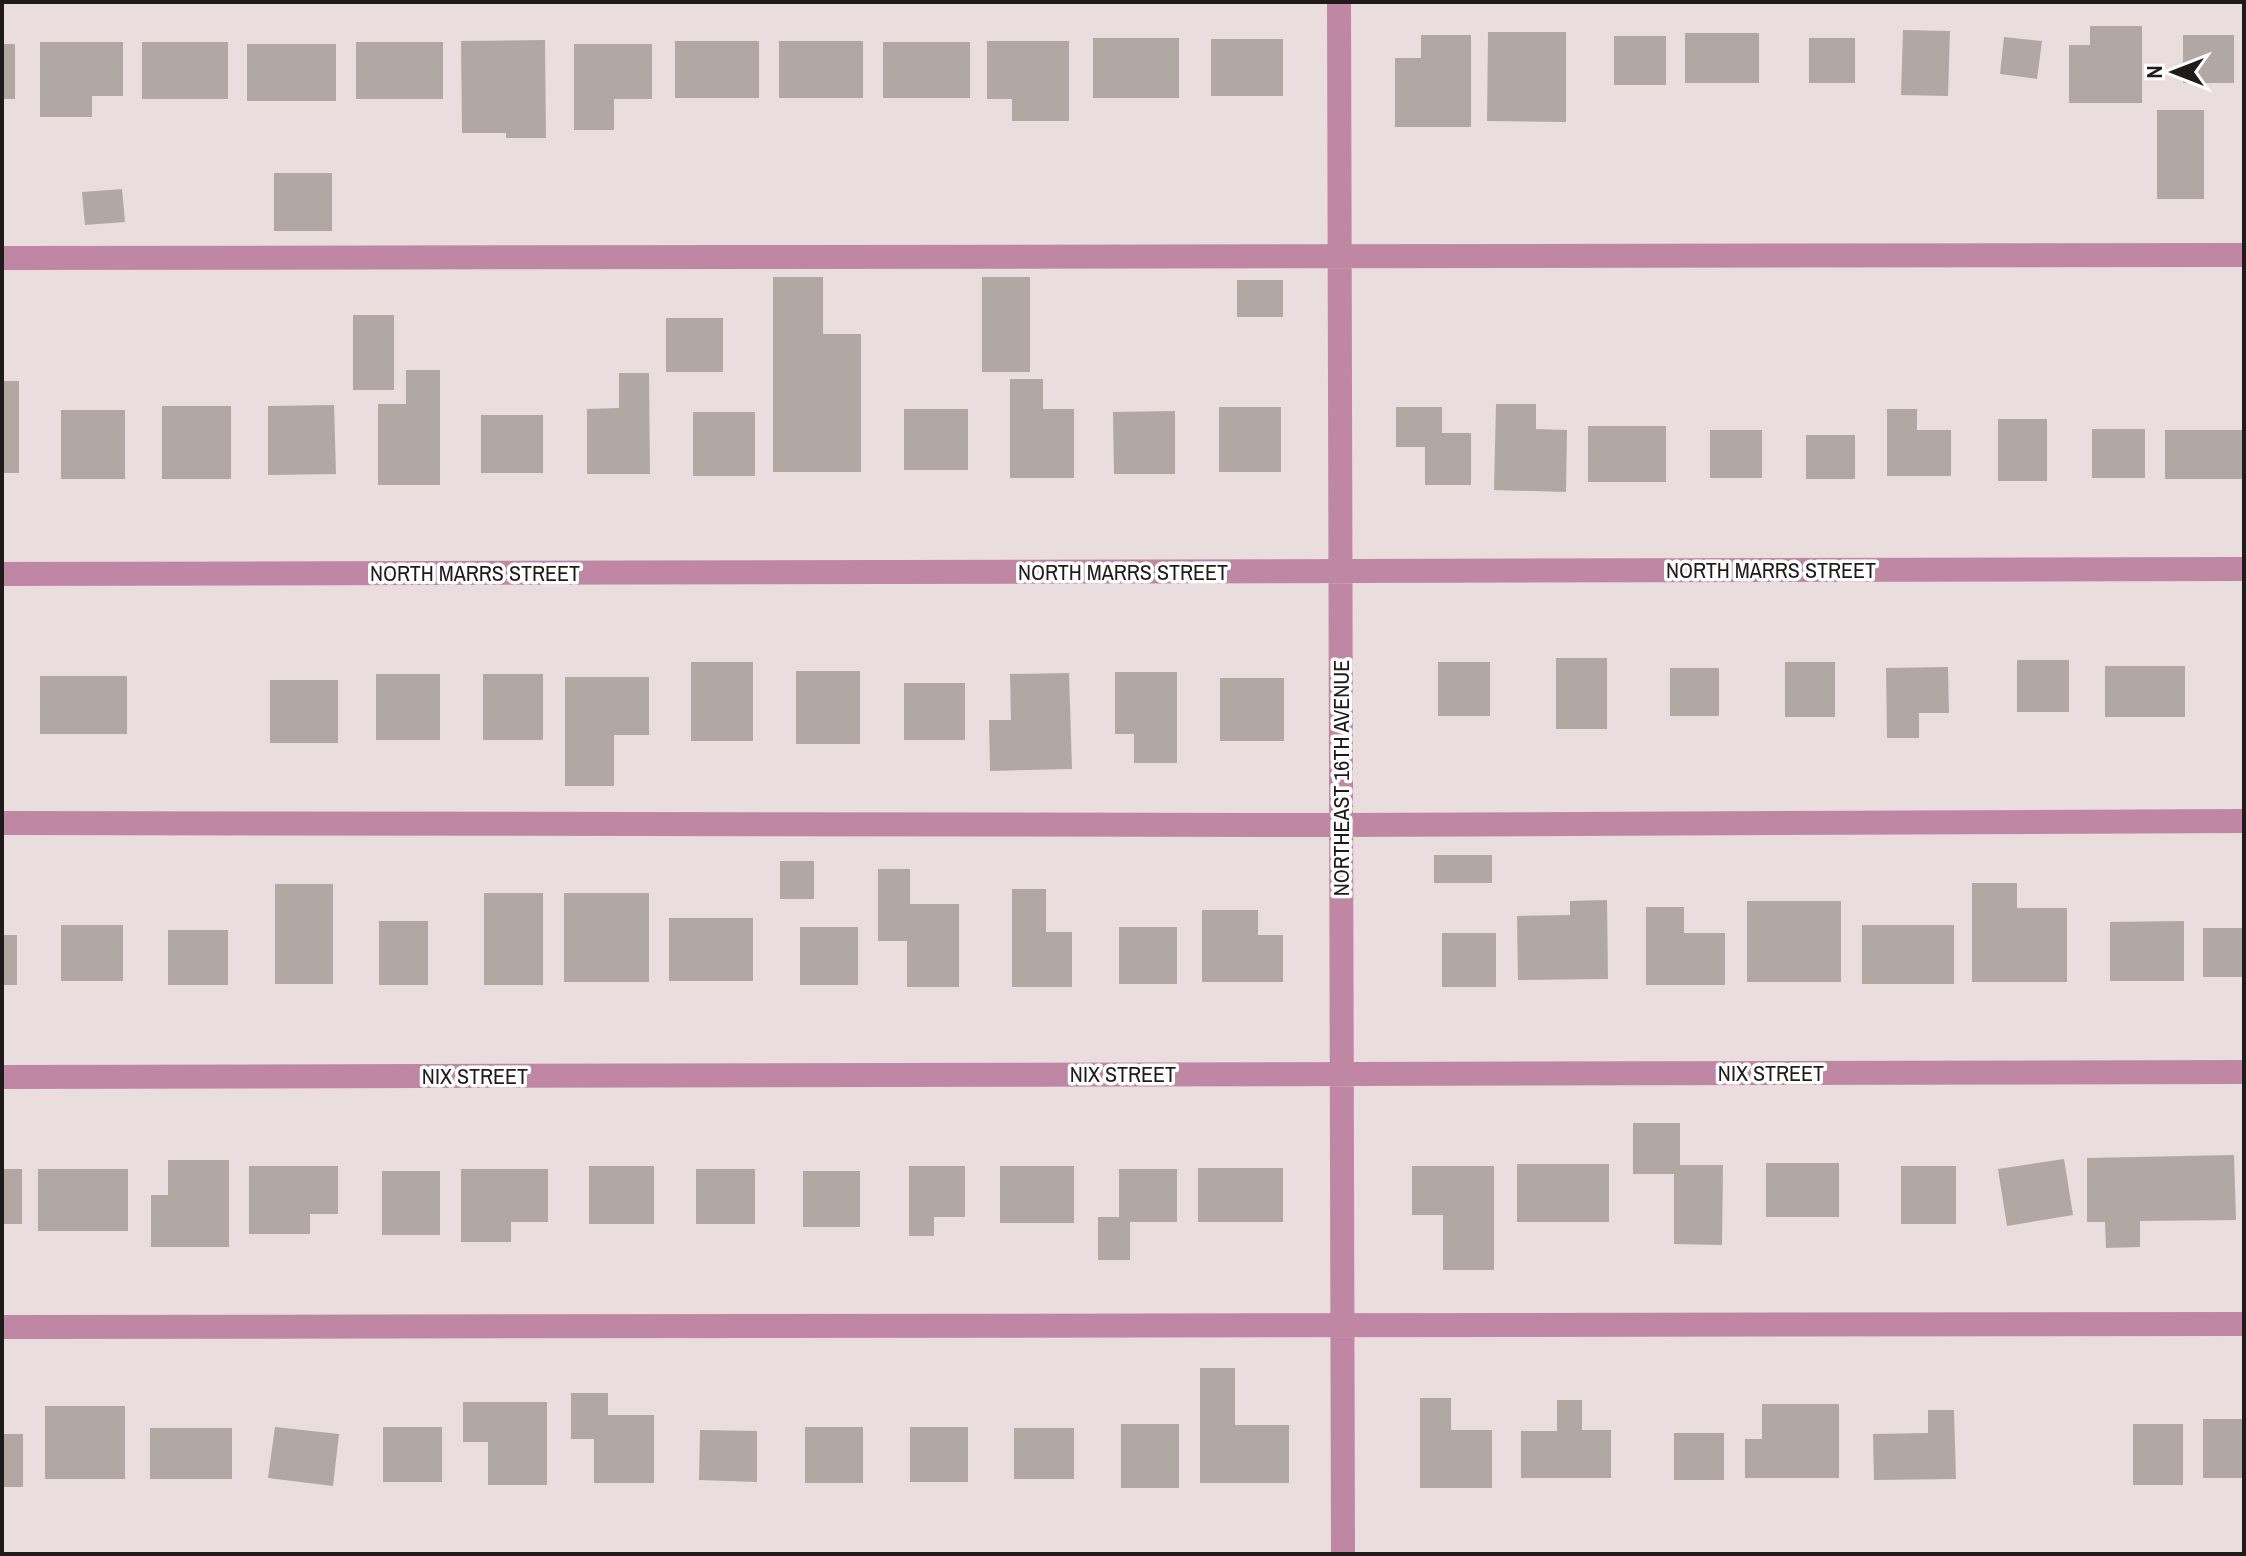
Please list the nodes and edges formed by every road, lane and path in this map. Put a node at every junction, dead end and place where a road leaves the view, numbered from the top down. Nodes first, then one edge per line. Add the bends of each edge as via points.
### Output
1 (1339, 2) edge
2 (2244, 255) edge
3 (1339, 257) junction
4 (2, 258) edge
5 (2244, 569) edge
6 (1341, 572) junction
7 (2, 574) edge
8 (2244, 821) edge
9 (2, 823) edge
10 (1342, 825) junction
11 (2244, 1072) edge
12 (1342, 1073) junction
13 (2, 1077) edge
14 (1342, 1324) junction
15 (2244, 1324) edge
16 (2, 1327) edge
17 (1343, 1554) edge

1 - 3 street, NORTHEAST 16TH AVENUE
2 - 3 street
3 - 4 street
3 - 6 street, NORTHEAST 16TH AVENUE
5 - 6 street, NORTH MARRS STREET
6 - 7 street, NORTH MARRS STREET
6 - 10 street, NORTHEAST 16TH AVENUE
8 - 10 street
9 - 10 street
10 - 12 street, NORTHEAST 16TH AVENUE
11 - 12 street, NIX STREET
12 - 13 street, NIX STREET
12 - 14 street, NORTHEAST 16TH AVENUE
14 - 15 street
14 - 16 street
14 - 17 street, NORTHEAST 16TH AVENUE

